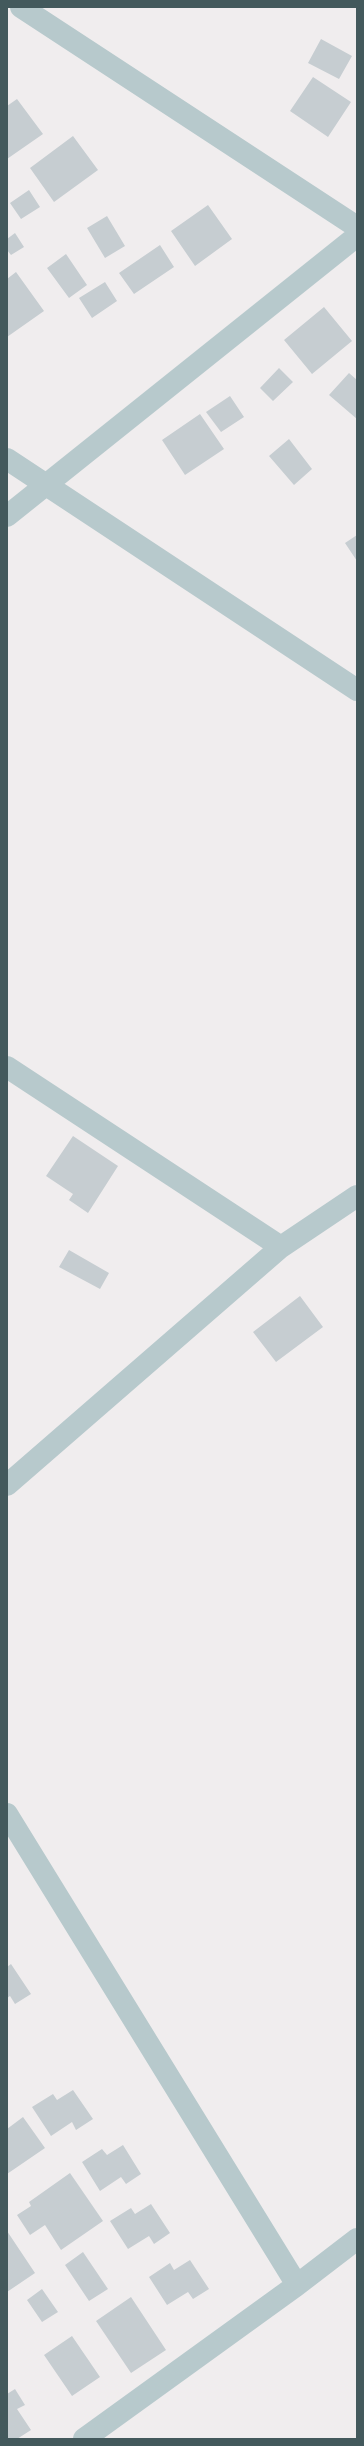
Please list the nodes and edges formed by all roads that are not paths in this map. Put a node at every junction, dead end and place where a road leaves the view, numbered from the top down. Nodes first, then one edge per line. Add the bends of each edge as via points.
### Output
1 (21, 7) edge
2 (357, 227) edge
3 (357, 236) edge
4 (7, 459) edge
5 (46, 485) junction
6 (7, 516) edge
7 (357, 690) edge
8 (7, 1067) edge
9 (357, 1196) edge
10 (281, 1247) junction
11 (7, 1484) edge
12 (7, 1814) edge
13 (357, 2239) edge
14 (297, 2285) junction
15 (84, 2439) edge

1 - 2 street
3 - 5 street
4 - 5 street
5 - 6 street
5 - 7 street
8 - 10 street
9 - 10 street
10 - 11 street
12 - 14 street
13 - 14 street
14 - 15 street

